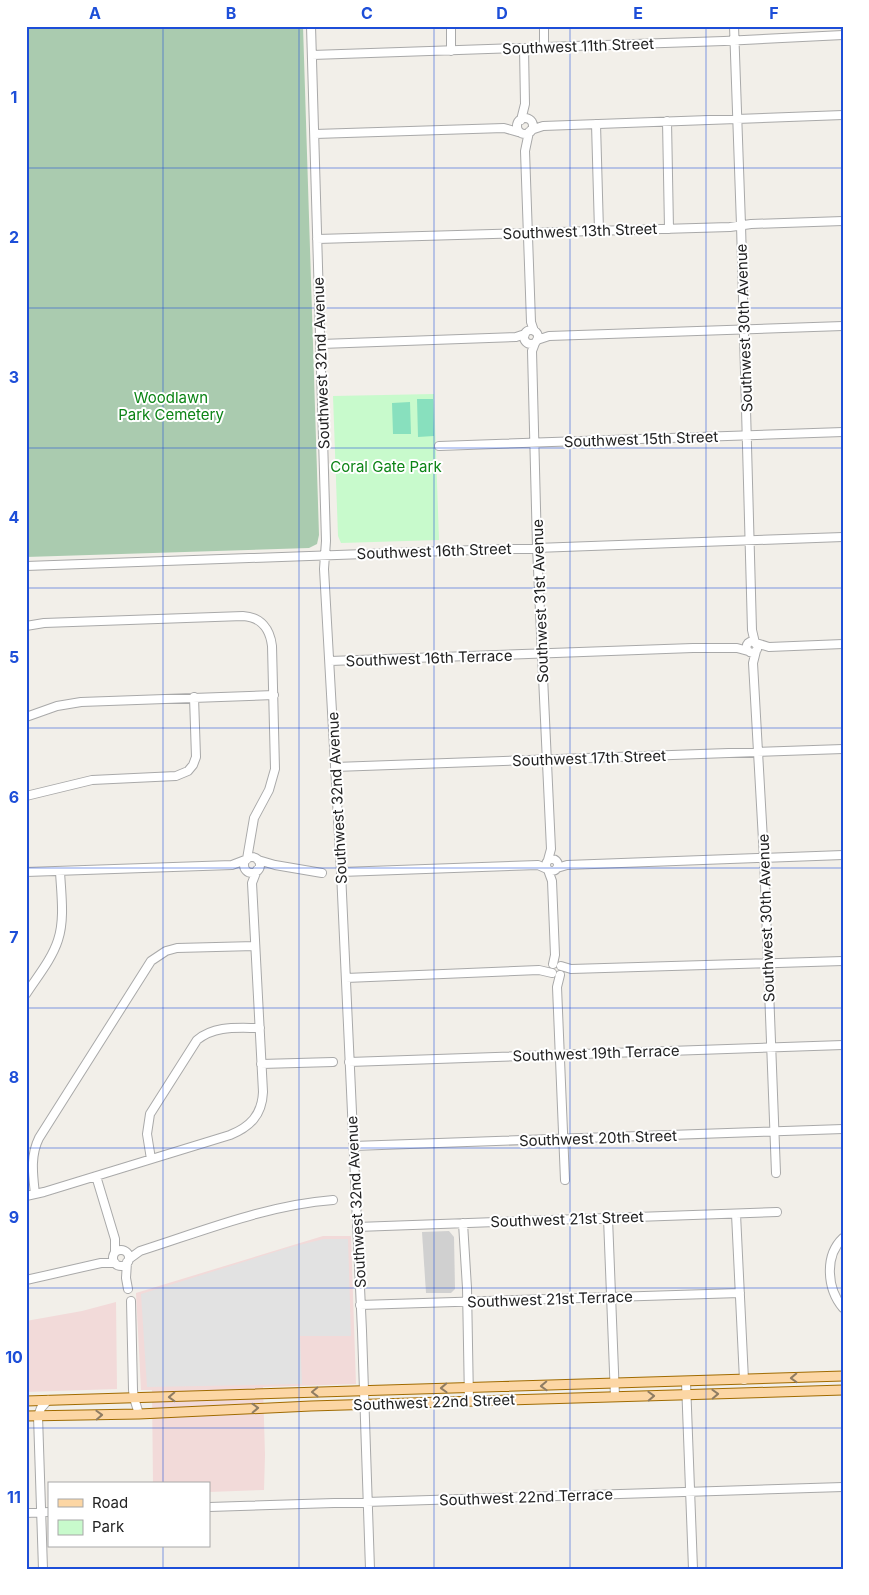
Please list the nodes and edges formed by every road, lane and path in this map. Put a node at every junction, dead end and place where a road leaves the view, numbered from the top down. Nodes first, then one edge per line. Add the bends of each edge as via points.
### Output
1 (311, 26) edge
2 (451, 26) edge
3 (544, 26) edge
4 (734, 26) edge
5 (843, 35) edge
6 (734, 40) junction
7 (524, 48) junction
8 (544, 48) junction
9 (451, 51) junction
10 (312, 55) junction
11 (525, 104) junction
12 (843, 115) edge
13 (738, 119) junction
14 (520, 121) junction
15 (667, 121) junction
16 (596, 124) junction
17 (530, 125) junction
18 (504, 128) junction
19 (519, 133) junction
20 (315, 134) junction
21 (525, 146) junction
22 (843, 221) edge
23 (741, 225) junction
24 (669, 229) junction
25 (599, 231) junction
26 (528, 232) junction
27 (317, 239) junction
28 (843, 326) edge
29 (744, 330) junction
30 (531, 335) junction
31 (320, 344) junction
32 (843, 432) edge
33 (747, 435) junction
34 (534, 443) junction
35 (439, 446) dead end
36 (843, 537) edge
37 (750, 540) junction
38 (537, 547) junction
39 (325, 556) junction
40 (26, 566) edge
41 (26, 626) edge
42 (843, 644) edge
43 (752, 647) junction
44 (542, 654) junction
45 (330, 661) junction
46 (274, 695) junction
47 (194, 698) junction
48 (26, 717) edge
49 (843, 749) edge
50 (758, 752) junction
51 (547, 759) junction
52 (335, 767) junction
53 (26, 796) edge
54 (251, 843) junction
55 (843, 855) edge
56 (764, 858) junction
57 (246, 859) junction
58 (257, 859) junction
59 (232, 865) junction
60 (275, 865) junction
61 (552, 865) junction
62 (246, 870) junction
63 (257, 870) junction
64 (60, 871) junction
65 (26, 872) edge
66 (322, 872) dead end
67 (341, 872) junction
68 (252, 883) junction
69 (255, 946) junction
70 (843, 960) edge
71 (768, 963) junction
72 (557, 970) junction
73 (346, 978) junction
74 (26, 994) edge
75 (260, 1028) junction
76 (843, 1045) edge
77 (771, 1047) junction
78 (560, 1054) junction
79 (333, 1062) dead end
80 (349, 1062) junction
81 (262, 1064) junction
82 (843, 1130) edge
83 (775, 1132) junction
84 (564, 1139) junction
85 (353, 1146) junction
86 (151, 1159) junction
87 (776, 1173) dead end
88 (96, 1176) junction
89 (566, 1180) dead end
90 (35, 1194) junction
91 (26, 1196) edge
92 (333, 1200) dead end
93 (777, 1212) dead end
94 (736, 1214) junction
95 (608, 1218) junction
96 (463, 1223) junction
97 (357, 1227) junction
98 (843, 1238) edge
99 (138, 1252) junction
100 (118, 1256) junction
101 (128, 1261) junction
102 (126, 1278) junction
103 (26, 1280) edge
104 (128, 1289) dead end
105 (740, 1293) junction
106 (611, 1297) junction
107 (131, 1301) dead end
108 (466, 1302) junction
109 (360, 1305) junction
110 (843, 1308) edge
111 (843, 1376) edge
112 (744, 1380) junction
113 (686, 1382) junction
114 (614, 1384) junction
115 (469, 1387) junction
116 (364, 1390) junction
117 (843, 1390) edge
118 (744, 1393) junction
119 (686, 1395) junction
120 (210, 1396) junction
121 (614, 1397) junction
122 (134, 1398) junction
123 (48, 1400) junction
124 (26, 1401) edge
125 (469, 1401) junction
126 (364, 1404) junction
127 (206, 1411) junction
128 (140, 1414) junction
129 (26, 1416) edge
130 (38, 1416) junction
131 (843, 1487) edge
132 (690, 1492) junction
133 (368, 1502) junction
134 (210, 1507) edge
135 (26, 1512) edge
136 (45, 1512) edge
137 (42, 1569) edge
138 (370, 1569) edge
139 (693, 1569) edge

1 - 10 street, Southwest 32nd Avenue
2 - 9 street
3 - 8 street
4 - 6 street, Southwest 30th Avenue
5 - 6 street, Southwest 11th Street
6 - 8 street, Southwest 11th Street
6 - 13 street, Southwest 30th Avenue
7 - 8 street, Southwest 11th Street
7 - 9 street, Southwest 11th Street
7 - 11 street
9 - 10 street, Southwest 11th Street
10 - 20 street, Southwest 32nd Avenue
11 - 14 street
11 - 17 street
12 - 13 street
13 - 15 street
13 - 23 street, Southwest 30th Avenue
14 - 17 street
14 - 18 street
14 - 19 street via 517,126
15 - 16 street
15 - 24 street
16 - 17 street
16 - 25 street
17 - 19 street via 524,134
17 - 21 street, Southwest 31st Avenue
18 - 19 street
18 - 20 street
19 - 21 street, Southwest 31st Avenue
20 - 27 street, Southwest 32nd Avenue
21 - 26 street, Southwest 31st Avenue
22 - 23 street, Southwest 13th Street
23 - 24 street, Southwest 13th Street
23 - 29 street, Southwest 30th Avenue
24 - 25 street, Southwest 13th Street
25 - 26 street, Southwest 13th Street
26 - 27 street, Southwest 13th Street
26 - 30 street, Southwest 31st Avenue
27 - 31 street, Southwest 32nd Avenue
28 - 29 street
29 - 30 street
29 - 33 street, Southwest 30th Avenue
30 - 31 street
30 - 34 street, Southwest 31st Avenue
31 - 39 street, Southwest 32nd Avenue
32 - 33 street, Southwest 15th Street
33 - 34 street, Southwest 15th Street
33 - 37 street, Southwest 30th Avenue
34 - 35 street, Southwest 15th Street
34 - 38 street, Southwest 31st Avenue
36 - 37 street, Southwest 16th Street
37 - 38 street, Southwest 16th Street
37 - 43 street, Southwest 30th Avenue
38 - 39 street, Southwest 16th Street
38 - 44 street, Southwest 31st Avenue
39 - 40 street, Southwest 16th Street
39 - 45 street, Southwest 32nd Avenue
41 - 46 street via 253,617 269,631
42 - 43 street, Southwest 16th Terrace
43 - 44 street, Southwest 16th Terrace
43 - 50 street, Southwest 30th Avenue
44 - 45 street, Southwest 16th Terrace
44 - 51 street, Southwest 31st Avenue
45 - 52 street, Southwest 32nd Avenue
46 - 47 street
46 - 54 street via 275,769 269,790 254,818
47 - 48 street via 81,702
47 - 53 street via 196,753 188,771 168,778 92,780
49 - 50 street, Southwest 17th Street
50 - 51 street, Southwest 17th Street
50 - 56 street, Southwest 30th Avenue
51 - 52 street, Southwest 17th Street
51 - 61 street, Southwest 31st Avenue
52 - 67 street, Southwest 32nd Avenue
54 - 57 street
54 - 58 street
55 - 56 street
56 - 61 street
56 - 71 street, Southwest 30th Avenue
57 - 58 street
57 - 59 street
57 - 62 street
58 - 60 street
58 - 63 street
59 - 62 street
59 - 64 street
60 - 63 street
60 - 66 street
61 - 67 street
61 - 72 street
62 - 63 street
62 - 68 street
63 - 68 street
64 - 65 street
64 - 74 street via 58,940
67 - 73 street, Southwest 32nd Avenue
68 - 69 street
69 - 75 street
69 - 90 street via 177,948 151,961 34,1148
70 - 71 street
71 - 72 street
71 - 77 street, Southwest 30th Avenue
72 - 73 street
72 - 78 street
73 - 80 street, Southwest 32nd Avenue
75 - 81 street
75 - 86 street via 218,1029 198,1040 150,1114 147,1134
76 - 77 street, Southwest 19th Terrace
77 - 78 street, Southwest 19th Terrace
77 - 83 street, Southwest 30th Avenue
78 - 80 street, Southwest 19th Terrace
78 - 84 street
79 - 81 street
80 - 85 street, Southwest 32nd Avenue
81 - 86 street via 262,1100 254,1120 246,1127
82 - 83 street, Southwest 20th Street
83 - 84 street, Southwest 20th Street
83 - 87 street, Southwest 30th Avenue
84 - 85 street, Southwest 20th Street
84 - 89 street
85 - 97 street, Southwest 32nd Avenue
86 - 88 street
88 - 90 street
88 - 100 street
90 - 91 street
92 - 99 street via 273,1210
93 - 94 street, Southwest 21st Street
94 - 95 street, Southwest 21st Street
94 - 105 street
95 - 96 street, Southwest 21st Street
95 - 106 street
96 - 97 street, Southwest 21st Street
96 - 108 street
97 - 109 street, Southwest 32nd Avenue
98 - 110 street via 832,1255 830,1277
99 - 100 street
99 - 101 street
100 - 101 street via 128,1255
100 - 101 street via 123,1265
100 - 102 street
100 - 103 street
101 - 102 street
102 - 104 street
105 - 106 street, Southwest 21st Terrace
105 - 112 street
106 - 108 street, Southwest 21st Terrace
106 - 114 street
107 - 122 street
108 - 109 street, Southwest 21st Terrace
108 - 115 street
109 - 116 street, Southwest 32nd Avenue
111 -> 112 main road, Southwest 22nd Street
112 - 113 main road, Southwest 22nd Street
112 - 118 main road
113 - 114 main road, Southwest 22nd Street
113 - 119 street
114 -> 115 main road, Southwest 22nd Street
114 - 121 street
115 -> 116 main road, Southwest 22nd Street
115 - 125 street
116 -> 120 main road, Southwest 22nd Street
116 - 126 street, Southwest 32nd Avenue
117 - 118 main road, Southwest 22nd Street
119 -> 118 main road, Southwest 22nd Street
121 -> 119 main road, Southwest 22nd Street
119 - 132 street
120 -> 122 main road, Southwest 22nd Street
120 - 127 main road
121 - 125 main road, Southwest 22nd Street
122 - 123 main road, Southwest 22nd Street
122 - 128 street
123 - 124 main road, Southwest 22nd Street
123 - 130 street
125 - 126 main road, Southwest 22nd Street
127 -> 126 main road, Southwest 22nd Street
126 - 133 street, Southwest 32nd Avenue
127 - 128 main road, Southwest 22nd Street
130 -> 128 main road, Southwest 22nd Street
129 - 130 main road, Southwest 22nd Street
130 - 136 street
131 - 132 street, Southwest 22nd Terrace
132 - 133 street, Southwest 22nd Terrace
132 - 139 street
133 - 134 street, Southwest 22nd Terrace
133 - 138 street, Southwest 32nd Avenue
135 - 136 street
136 - 137 street

